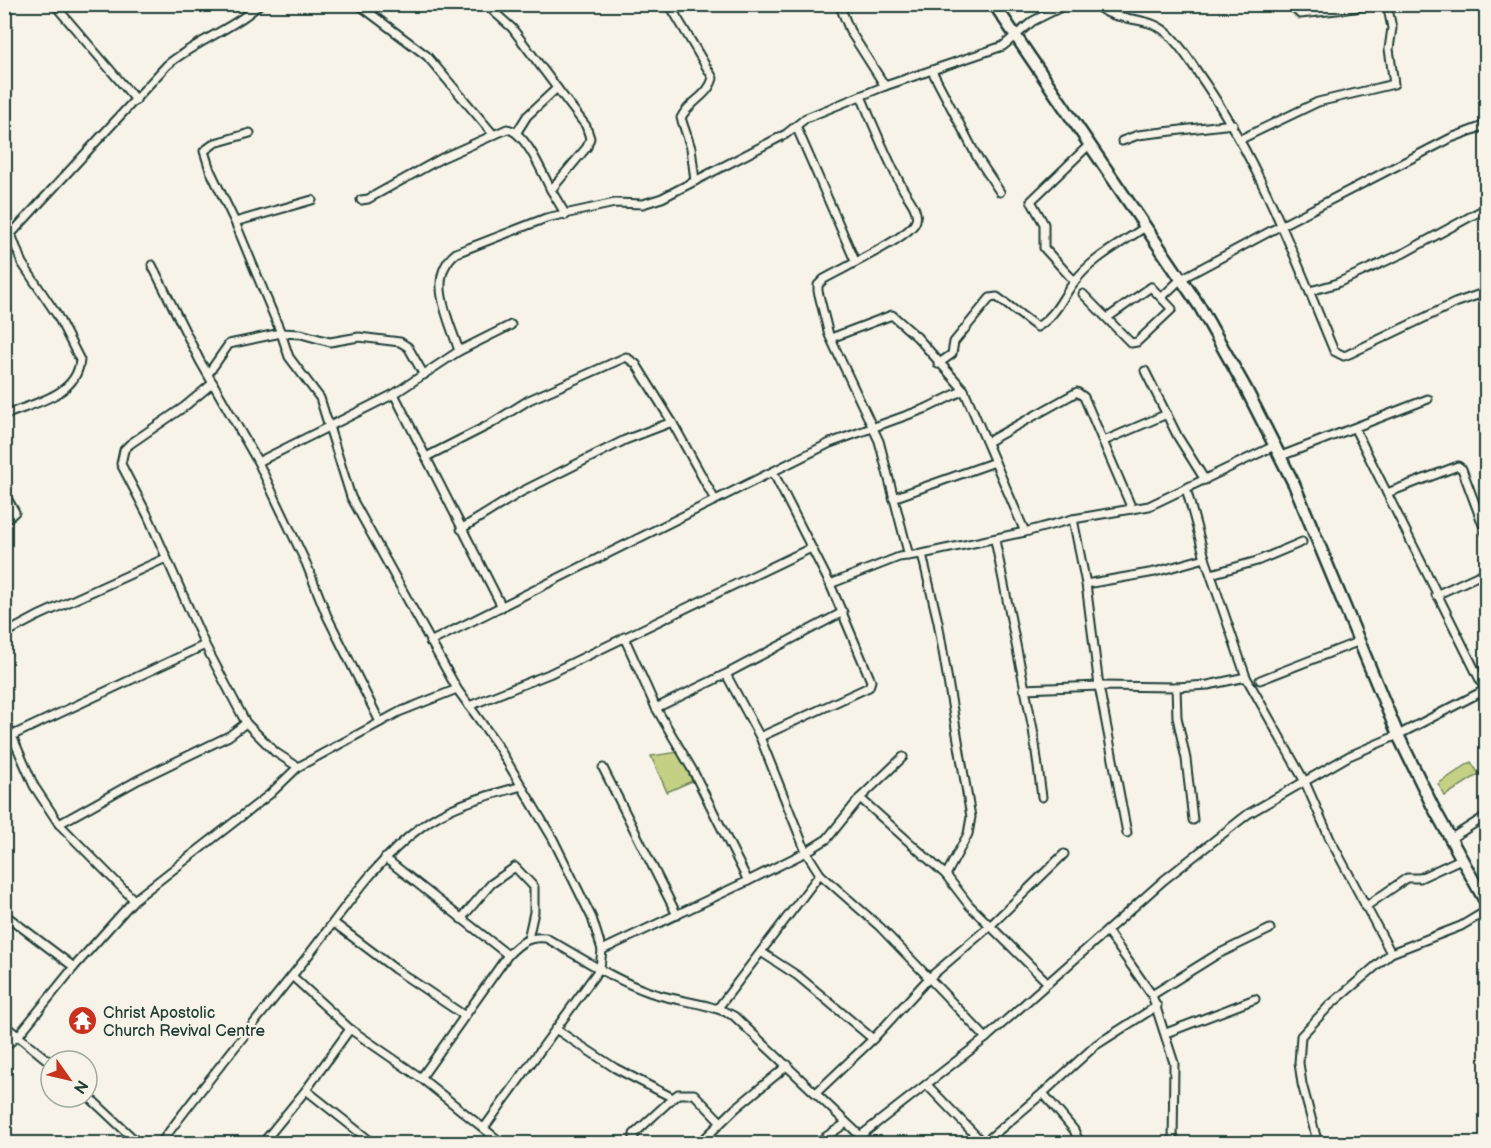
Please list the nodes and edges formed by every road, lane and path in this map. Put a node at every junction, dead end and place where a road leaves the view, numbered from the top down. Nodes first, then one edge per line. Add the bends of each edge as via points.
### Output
1 (61, 4) edge
2 (245, 4) edge
3 (260, 4) edge
4 (358, 4) edge
5 (669, 4) edge
6 (839, 4) edge
7 (994, 4) edge
8 (1066, 4) edge
9 (1095, 4) edge
10 (1290, 4) edge
11 (1366, 4) edge
12 (1386, 4) edge
13 (1058, 6) edge
14 (492, 10) dead end
15 (250, 13) junction
16 (1014, 34) junction
17 (932, 70) junction
18 (885, 86) junction
19 (556, 88) junction
20 (861, 96) junction
21 (136, 100) junction
22 (1233, 124) junction
23 (1486, 125) edge
24 (796, 126) junction
25 (517, 132) junction
26 (250, 133) dead end
27 (493, 134) junction
28 (1241, 139) junction
29 (1122, 141) dead end
30 (1089, 145) junction
31 (695, 181) junction
32 (551, 190) junction
33 (1000, 192) dead end
34 (312, 200) dead end
35 (361, 200) dead end
36 (1486, 208) edge
37 (566, 215) junction
38 (235, 222) junction
39 (1280, 226) junction
40 (1144, 227) junction
41 (4, 228) edge
42 (11, 234) junction
43 (855, 261) junction
44 (152, 265) dead end
45 (1181, 279) junction
46 (1074, 281) junction
47 (1310, 291) junction
48 (1486, 292) edge
49 (1083, 294) dead end
50 (1162, 297) junction
51 (1107, 318) junction
52 (511, 325) dead end
53 (281, 333) junction
54 (831, 338) junction
55 (459, 351) junction
56 (938, 364) junction
57 (1145, 371) dead end
58 (208, 374) junction
59 (424, 375) junction
60 (213, 382) junction
61 (964, 390) junction
62 (394, 394) junction
63 (1428, 399) dead end
64 (1167, 414) junction
65 (5, 415) edge
66 (672, 422) junction
67 (330, 425) junction
68 (873, 428) junction
69 (1355, 429) junction
70 (1104, 441) junction
71 (987, 442) junction
72 (1276, 445) junction
73 (1281, 456) junction
74 (426, 458) junction
75 (258, 462) junction
76 (995, 462) junction
77 (773, 472) junction
78 (1205, 480) junction
79 (1186, 488) junction
80 (4, 493) edge
81 (1387, 493) junction
82 (894, 498) junction
83 (715, 500) junction
84 (1132, 509) junction
85 (1073, 519) junction
86 (4, 522) edge
87 (461, 529) junction
88 (1025, 532) junction
89 (1486, 532) edge
90 (995, 540) junction
91 (1302, 542) dead end
92 (811, 548) junction
93 (922, 554) junction
94 (909, 555) junction
95 (166, 558) junction
96 (1204, 558) junction
97 (1486, 572) edge
98 (1211, 574) junction
99 (830, 584) junction
100 (1086, 584) junction
101 (1436, 595) junction
102 (502, 607) junction
103 (843, 612) junction
104 (4, 634) edge
105 (624, 637) junction
106 (1360, 641) junction
107 (430, 642) junction
108 (205, 645) junction
109 (726, 674) junction
110 (1246, 677) junction
111 (1260, 680) dead end
112 (1099, 686) junction
113 (1176, 687) junction
114 (458, 689) junction
115 (1024, 689) junction
116 (469, 706) junction
117 (656, 708) junction
118 (4, 718) edge
119 (380, 722) junction
120 (246, 723) junction
121 (13, 735) junction
122 (1398, 735) junction
123 (760, 737) junction
124 (903, 757) dead end
125 (298, 767) junction
126 (603, 768) dead end
127 (1305, 783) junction
128 (522, 786) junction
129 (1042, 796) dead end
130 (860, 798) junction
131 (1486, 816) edge
132 (1193, 820) dead end
133 (59, 824) junction
134 (1126, 833) dead end
135 (1450, 839) junction
136 (806, 852) junction
137 (1064, 854) dead end
138 (385, 858) junction
139 (1461, 859) junction
140 (820, 874) junction
141 (946, 875) junction
142 (748, 881) junction
143 (134, 900) junction
144 (1486, 903) edge
145 (1365, 907) junction
146 (1486, 911) edge
147 (4, 914) edge
148 (677, 915) junction
149 (462, 919) junction
150 (334, 923) junction
151 (990, 926) junction
152 (1270, 929) dead end
153 (1107, 931) junction
154 (528, 939) junction
155 (602, 950) junction
156 (761, 952) junction
157 (1391, 954) junction
158 (508, 955) junction
159 (74, 968) junction
160 (600, 968) junction
161 (292, 976) junction
162 (929, 978) junction
163 (1048, 983) junction
164 (1152, 995) junction
165 (1255, 999) dead end
166 (1157, 1006) junction
167 (718, 1008) junction
168 (465, 1016) junction
169 (4, 1025) edge
170 (350, 1029) junction
171 (557, 1030) junction
172 (1166, 1033) junction
173 (18, 1036) junction
174 (986, 1038) junction
175 (873, 1039) junction
176 (4, 1047) edge
177 (39, 1054) edge
178 (788, 1065) junction
179 (421, 1078) junction
180 (928, 1086) junction
181 (306, 1090) junction
182 (816, 1093) junction
183 (1042, 1093) junction
184 (673, 1098) junction
185 (99, 1106) edge
186 (721, 1122) junction
187 (846, 1124) junction
188 (484, 1128) junction
189 (860, 1136) junction
190 (139, 1143) edge
191 (160, 1143) edge
192 (262, 1143) edge
193 (374, 1143) edge
194 (503, 1143) edge
195 (633, 1143) edge
196 (699, 1143) edge
197 (815, 1143) edge
198 (869, 1143) edge
199 (984, 1143) edge
200 (1080, 1143) edge
201 (1173, 1143) edge
202 (1318, 1143) edge

1 - 21 street via 59,10
2 - 15 street
3 - 15 street
4 - 27 street via 427,56
5 - 31 street via 714,78 681,118 691,148
6 - 18 street via 850,31
7 - 16 main road
8 - 13 street
9 - 22 street via 1108,15 1154,24 1166,32
10 - 11 street via 1300,14
12 - 28 street via 1392,28 1389,49 1394,84 1318,102
13 - 16 street
14 - 19 street via 512,28
15 - 21 street via 182,53
16 - 17 street via 1002,46
16 - 30 main road
17 - 18 street
17 - 33 street via 977,157
18 - 20 street
19 - 25 street via 527,116
19 - 32 street via 586,126 590,138
20 - 24 street via 806,118
20 - 43 street via 917,219 899,237
21 - 42 street
22 - 28 street
22 - 29 street via 1138,135
23 - 39 street via 1451,138
24 - 31 street
24 - 43 street
25 - 27 street via 507,129
25 - 32 street
26 - 38 street via 215,143 204,151
27 - 35 street
28 - 39 street
30 - 40 main road
30 - 46 street via 1031,201 1044,224 1044,248
31 - 37 street via 643,204 615,203
32 - 37 street
34 - 38 street
36 - 47 street via 1404,253
37 - 55 street via 527,225 465,248 450,258 440,297
38 - 53 street
39 - 45 street
39 - 47 street
40 - 45 main road
40 - 46 street
41 - 42 street
42 - 65 street via 22,263 57,315 80,360 74,382 64,390
43 - 54 street via 818,285
44 - 58 street
45 - 50 street
45 - 72 main road
46 - 56 street via 1060,306 1037,327 998,297 990,298 954,342 952,354
47 - 48 street via 1335,351 1344,356
49 - 51 street
50 - 51 street via 1154,288 1148,288
50 - 51 street via 1172,311 1137,342 1131,343
52 - 55 street
53 - 58 street via 229,344
53 - 59 street via 330,342 359,337 400,342 408,347
53 - 67 street via 289,357 320,398
54 - 56 street via 892,315
54 - 68 street
55 - 59 street
56 - 61 street
57 - 64 street
58 - 60 street
59 - 62 street
60 - 75 street
60 - 95 street via 184,408 137,438 122,455 121,464
61 - 68 street
61 - 71 street
62 - 67 street
62 - 74 street
63 - 69 street
64 - 70 street
64 - 78 street
66 - 74 street via 636,364 626,357 529,400
66 - 83 street
66 - 87 street via 625,440 521,492
67 - 75 street
67 - 107 street via 351,497
68 - 77 street via 830,443
68 - 82 street
69 - 73 street
69 - 81 street
70 - 71 street via 1084,397 1077,392
70 - 84 street
71 - 76 street
72 - 73 main road
72 - 78 street
73 - 106 main road
74 - 87 street
75 - 119 street
76 - 82 street
76 - 88 street
77 - 83 street
77 - 92 street
78 - 79 street
79 - 84 street via 1149,506
79 - 96 street
80 - 86 street via 15,512
81 - 89 street via 1458,466
81 - 101 street
82 - 94 street
83 - 102 street
84 - 85 street
85 - 88 street
85 - 100 street
87 - 102 street
88 - 90 street
90 - 93 street
90 - 115 street via 1008,591
91 - 98 street
92 - 99 street
92 - 105 street
93 - 94 street
93 - 141 street via 938,622 971,817 968,834
94 - 99 street
95 - 104 street
95 - 108 street
96 - 98 street
96 - 100 street via 1155,572
97 - 101 street
98 - 110 street
99 - 103 street
100 - 112 street
101 - 122 street via 1485,690
102 - 107 street
103 - 109 street
103 - 123 street via 870,677 869,687
105 - 116 street via 549,674
105 - 117 street
106 - 111 street
106 - 122 main road
107 - 114 street
108 - 120 street
108 - 121 street
109 - 117 street
109 - 123 street
110 - 113 street
110 - 127 street
112 - 113 street
112 - 115 street
112 - 134 street
113 - 132 street
114 - 116 street
114 - 119 street
115 - 129 street
116 - 128 street
117 - 142 street via 693,771
118 - 121 street
119 - 125 street
120 - 125 street via 275,752
120 - 133 street via 230,736
121 - 133 street via 34,786
122 - 127 street via 1365,748
122 - 135 main road
123 - 136 street
124 - 130 street
125 - 143 street via 270,794
126 - 148 street
127 - 145 street
127 - 153 street via 1248,814
128 - 138 street via 446,811
128 - 155 street via 592,918
130 - 136 street via 827,839
130 - 141 street
131 - 135 street
133 - 143 street
135 - 139 main road
136 - 140 street
136 - 142 street
137 - 151 street
138 - 149 street
138 - 150 street
139 - 144 main road
139 - 145 street via 1420,878 1407,878
140 - 156 street
140 - 162 street via 880,927
141 - 151 street
142 - 148 street
143 - 159 street
145 - 157 street
146 - 157 street via 1461,926
147 - 159 street
148 - 155 street
149 - 154 street via 491,884 515,867 534,887
149 - 158 street
150 - 161 street
150 - 168 street
151 - 162 street
151 - 163 street
152 - 164 street
153 - 163 street
153 - 164 street
154 - 158 street
154 - 160 street via 546,938
155 - 160 street
156 - 167 street
156 - 175 street via 798,976
157 - 202 street via 1329,1006 1301,1036 1302,1084
158 - 168 street
159 - 173 street
160 - 167 street via 650,992
160 - 171 street
161 - 170 street
161 - 191 street
162 - 174 street
162 - 175 street
163 - 174 street
164 - 166 street
165 - 172 street
166 - 172 street
166 - 183 street via 1096,1045
167 - 178 street via 734,1016
168 - 179 street
169 - 173 street
170 - 179 street
170 - 181 street
171 - 184 street via 615,1068
171 - 188 street
172 - 201 street via 1174,1063
173 - 176 street
173 - 177 street
174 - 180 street
175 - 182 street
178 - 182 street
178 - 186 street
179 - 188 street
180 - 189 street
180 - 199 street
181 - 192 street
181 - 193 street
182 - 187 street
183 - 199 street
183 - 200 street via 1074,1130
184 - 186 street via 694,1094
184 - 195 street via 634,1134
185 - 190 street
186 - 196 street
187 - 189 street
187 - 197 street
188 - 194 street
189 - 198 street

